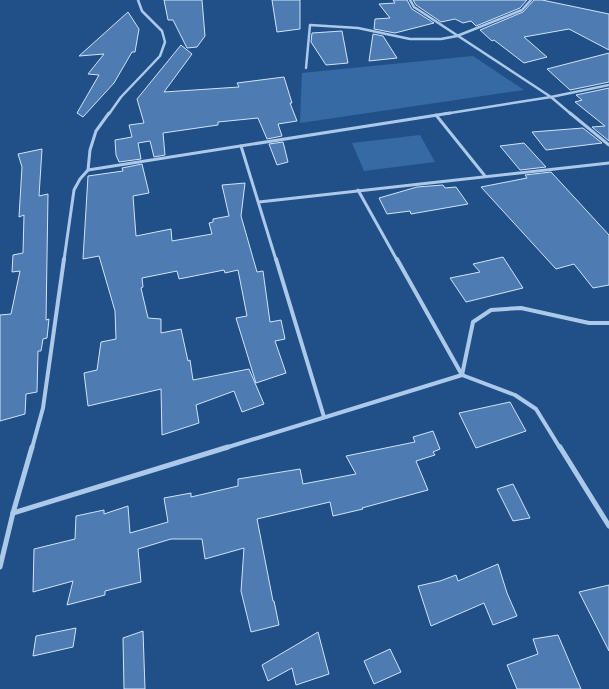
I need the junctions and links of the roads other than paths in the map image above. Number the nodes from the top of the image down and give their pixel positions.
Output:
1 (138, 0) edge
2 (410, 0) edge
3 (531, 0) edge
4 (457, 36) junction
5 (306, 68) dead end
6 (609, 85) edge
7 (550, 97) junction
8 (436, 115) junction
9 (609, 145) edge
10 (242, 146) junction
11 (609, 163) edge
12 (88, 170) junction
13 (485, 176) junction
14 (358, 190) junction
15 (259, 202) junction
16 (609, 323) edge
17 (462, 375) junction
18 (324, 417) junction
19 (13, 513) junction
20 (609, 526) edge
21 (0, 567) edge

1 - 12 street
2 - 4 street
3 - 4 street
4 - 5 street
4 - 7 street
6 - 7 street
7 - 8 street
7 - 9 street
8 - 10 street
8 - 13 street
10 - 12 street
10 - 15 street
11 - 13 street
12 - 19 street
13 - 14 street
14 - 15 street
14 - 17 street
15 - 18 street
16 - 17 street
17 - 18 street
17 - 20 street
18 - 19 street
19 - 21 street

